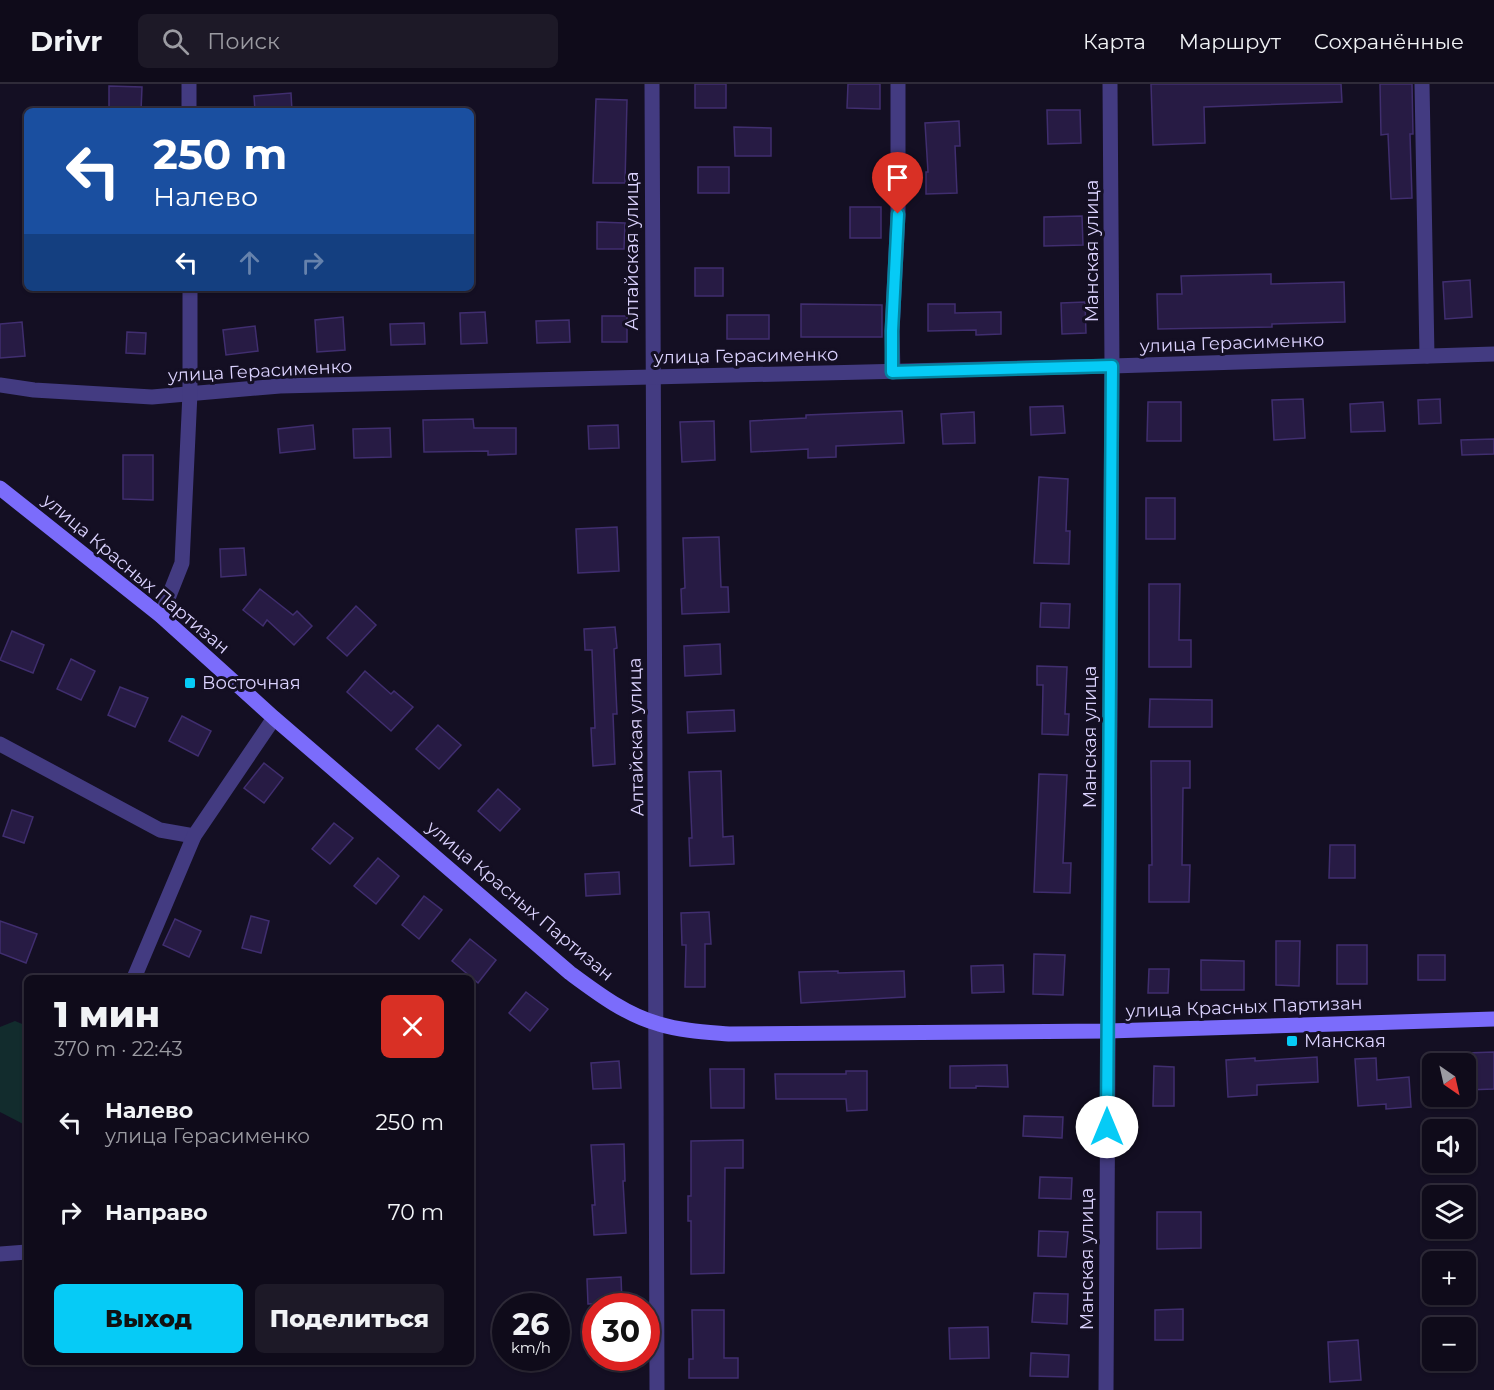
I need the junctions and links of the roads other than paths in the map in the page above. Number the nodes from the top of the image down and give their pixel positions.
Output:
1 (189, 84) edge
2 (652, 84) edge
3 (898, 84) edge
4 (1110, 84) edge
5 (1422, 84) edge
6 (189, 108) edge
7 (190, 291) edge
8 (1494, 354) edge
9 (1427, 356) junction
10 (1112, 366) junction
11 (892, 372) junction
12 (652, 378) junction
13 (0, 385) edge
14 (190, 393) junction
15 (0, 488) edge
16 (161, 616) junction
17 (274, 718) junction
18 (0, 744) edge
19 (194, 836) junction
20 (135, 975) edge
21 (1494, 1019) edge
22 (658, 1024) junction
23 (1108, 1031) junction
24 (24, 1252) edge
25 (0, 1254) edge
26 (657, 1390) edge
27 (1106, 1390) edge

1 - 6 street
2 - 12 street, Алтайская улица
3 - 11 street
4 - 10 street, Манская улица
5 - 9 street
7 - 14 street
8 - 9 street, улица Герасименко
9 - 10 street, улица Герасименко
10 - 11 street, улица Герасименко
10 - 23 street, Манская улица
11 - 12 street, улица Герасименко
12 - 14 street, улица Герасименко
12 - 22 street, Алтайская улица
13 - 14 street, улица Герасименко
14 - 16 street
15 - 16 main road, улица Красных Партизан
16 - 17 main road, улица Красных Партизан
17 - 19 street
17 - 22 main road, улица Красных Партизан
18 - 19 street
19 - 20 street
21 - 23 main road, улица Красных Партизан
22 - 23 main road, улица Красных Партизан
22 - 26 street, Алтайская улица
23 - 27 street, Манская улица
24 - 25 street

